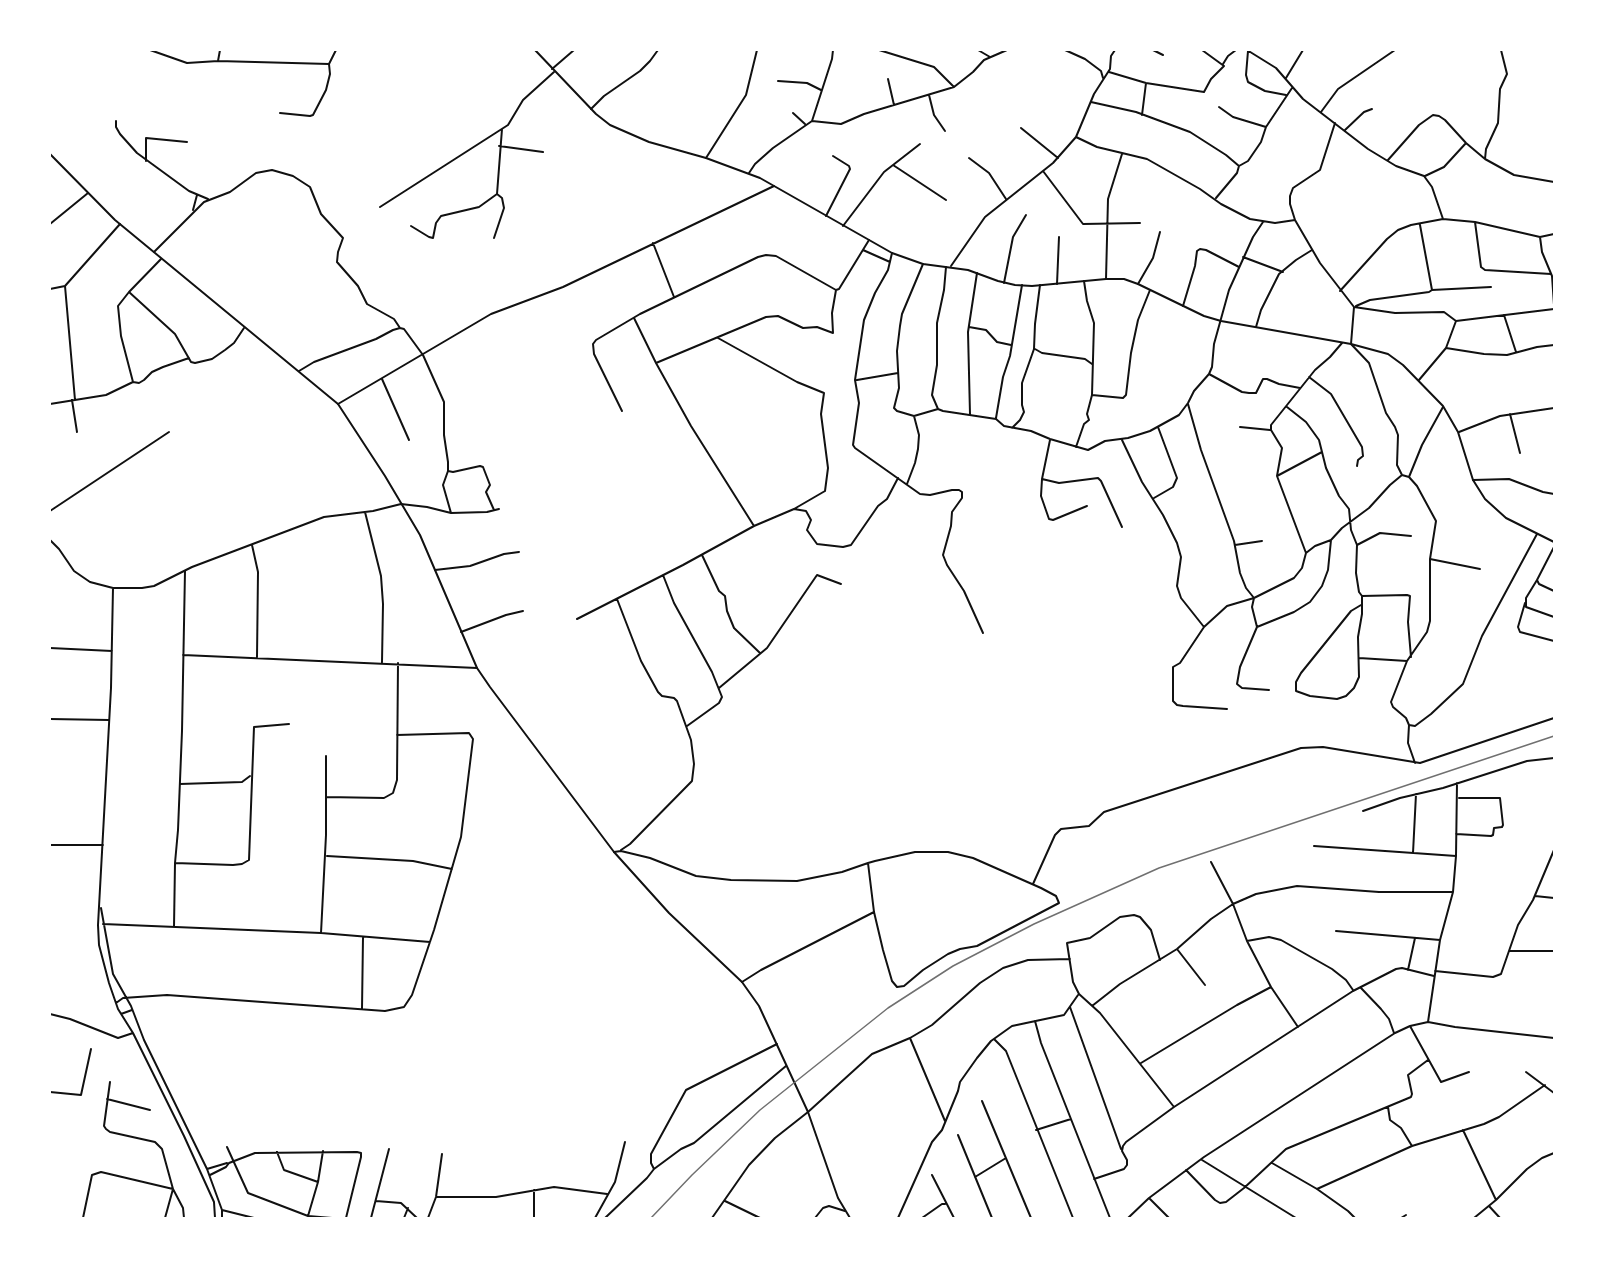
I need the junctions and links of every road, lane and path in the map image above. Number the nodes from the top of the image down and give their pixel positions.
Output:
1 (150, 50) edge
2 (220, 50) edge
3 (336, 50) edge
4 (535, 50) edge
5 (574, 50) edge
6 (658, 50) edge
7 (757, 50) edge
8 (833, 50) edge
9 (879, 50) edge
10 (978, 50) edge
11 (1007, 50) edge
12 (1065, 50) edge
13 (1115, 50) edge
14 (1153, 50) edge
15 (1202, 50) edge
16 (1236, 50) edge
17 (1247, 50) edge
18 (1303, 50) edge
19 (1395, 50) edge
20 (1501, 50) edge
21 (1163, 55) dead end
22 (990, 57) junction
23 (218, 61) junction
24 (329, 64) junction
25 (1223, 64) junction
26 (553, 70) junction
27 (1108, 72) junction
28 (1103, 78) junction
29 (888, 79) dead end
30 (1286, 79) junction
31 (778, 81) dead end
32 (1146, 83) junction
33 (954, 87) junction
34 (1292, 88) junction
35 (821, 90) junction
36 (929, 94) junction
37 (1286, 96) junction
38 (1091, 102) junction
39 (894, 105) junction
40 (1219, 108) dead end
41 (591, 109) junction
42 (1372, 109) dead end
43 (1321, 112) junction
44 (280, 113) dead end
45 (793, 113) dead end
46 (1142, 115) junction
47 (116, 121) dead end
48 (812, 121) junction
49 (1335, 123) junction
50 (806, 124) junction
51 (1266, 127) junction
52 (1021, 128) dead end
53 (502, 129) junction
54 (1345, 130) junction
55 (945, 131) dead end
56 (1076, 137) junction
57 (187, 142) dead end
58 (1466, 142) junction
59 (920, 144) dead end
60 (500, 146) junction
61 (543, 152) dead end
62 (50, 154) edge
63 (1122, 154) junction
64 (833, 156) dead end
65 (706, 158) junction
66 (1058, 158) junction
67 (969, 159) dead end
68 (1485, 159) junction
69 (1388, 160) junction
70 (146, 161) junction
71 (893, 165) junction
72 (1239, 166) junction
73 (1043, 171) junction
74 (749, 173) junction
75 (1424, 176) junction
76 (1554, 182) edge
77 (774, 186) junction
78 (88, 193) junction
79 (497, 194) junction
80 (197, 195) junction
81 (1215, 198) junction
82 (208, 199) junction
83 (1006, 199) junction
84 (946, 200) dead end
85 (380, 207) dead end
86 (192, 212) junction
87 (1026, 215) dead end
88 (826, 216) junction
89 (1443, 219) junction
90 (1294, 220) junction
91 (1263, 222) junction
92 (1475, 222) junction
93 (1140, 223) dead end
94 (50, 224) edge
95 (120, 224) junction
96 (1106, 224) junction
97 (1420, 224) junction
98 (411, 226) dead end
99 (843, 226) junction
100 (1160, 232) dead end
101 (1554, 234) edge
102 (1059, 237) dead end
103 (1540, 237) junction
104 (495, 238) dead end
105 (869, 240) junction
106 (653, 243) junction
107 (863, 250) junction
108 (1312, 250) junction
109 (154, 252) junction
110 (892, 253) junction
111 (1243, 257) junction
112 (161, 258) junction
113 (890, 262) junction
114 (923, 264) junction
115 (949, 266) junction
116 (1239, 267) junction
117 (1282, 272) junction
118 (977, 273) junction
119 (1551, 274) junction
120 (1106, 279) junction
121 (1083, 282) junction
122 (1004, 283) junction
123 (1057, 284) junction
124 (1138, 284) junction
125 (1022, 285) junction
126 (1040, 285) junction
127 (65, 286) junction
128 (1491, 287) dead end
129 (50, 289) edge
130 (836, 290) junction
131 (1150, 290) junction
132 (1432, 290) junction
133 (1340, 291) junction
134 (129, 292) junction
135 (674, 297) junction
136 (1183, 306) junction
137 (1354, 307) junction
138 (1554, 307) edge
139 (1504, 315) junction
140 (634, 318) junction
141 (1221, 321) junction
142 (1456, 321) junction
143 (245, 327) junction
144 (969, 327) junction
145 (400, 328) junction
146 (1256, 328) junction
147 (718, 338) junction
148 (1342, 342) junction
149 (1351, 344) junction
150 (1554, 345) edge
151 (1012, 346) junction
152 (1446, 348) junction
153 (1034, 349) junction
154 (1516, 353) junction
155 (423, 355) junction
156 (189, 358) junction
157 (656, 363) junction
158 (1092, 364) junction
159 (298, 372) junction
160 (898, 373) junction
161 (1209, 374) junction
162 (1310, 377) junction
163 (382, 379) junction
164 (855, 380) junction
165 (1419, 380) junction
166 (133, 382) junction
167 (1301, 388) junction
168 (1092, 395) junction
169 (74, 400) junction
170 (1188, 403) junction
171 (50, 404) edge
172 (338, 404) junction
173 (1443, 406) junction
174 (1287, 407) junction
175 (1554, 408) edge
176 (938, 409) junction
177 (622, 411) dead end
178 (970, 414) junction
179 (1510, 414) junction
180 (914, 417) junction
181 (996, 419) junction
182 (1158, 427) junction
183 (1239, 427) dead end
184 (1012, 428) junction
185 (1271, 430) junction
186 (77, 432) dead end
187 (169, 432) dead end
188 (1458, 432) junction
189 (409, 440) dead end
190 (1050, 440) junction
191 (1122, 440) junction
192 (1076, 447) junction
193 (1323, 451) junction
194 (1520, 453) dead end
195 (1357, 466) dead end
196 (448, 471) junction
197 (1402, 475) junction
198 (1277, 476) junction
199 (1409, 477) junction
200 (898, 478) junction
201 (1042, 479) junction
202 (1473, 480) junction
203 (907, 484) junction
204 (1554, 494) edge
205 (1154, 498) junction
206 (401, 504) junction
207 (1087, 506) dead end
208 (499, 509) dead end
209 (794, 509) junction
210 (494, 510) junction
211 (50, 511) edge
212 (365, 512) junction
213 (451, 513) junction
214 (1350, 523) junction
215 (754, 526) junction
216 (1122, 527) dead end
217 (1537, 534) junction
218 (1411, 536) dead end
219 (50, 540) edge
220 (1331, 540) junction
221 (1262, 541) dead end
222 (1554, 542) edge
223 (252, 545) junction
224 (1357, 545) junction
225 (1235, 546) junction
226 (1554, 548) edge
227 (519, 552) dead end
228 (1306, 553) junction
229 (702, 555) junction
230 (1430, 559) junction
231 (1480, 569) dead end
232 (435, 570) junction
233 (185, 571) junction
234 (663, 575) junction
235 (1537, 580) junction
236 (841, 584) dead end
237 (113, 588) junction
238 (1554, 591) edge
239 (1362, 596) junction
240 (1254, 598) junction
241 (617, 599) junction
242 (1525, 603) junction
243 (1361, 604) junction
244 (523, 611) dead end
245 (1554, 617) edge
246 (577, 619) dead end
247 (1204, 627) junction
248 (1257, 627) junction
249 (461, 632) junction
250 (983, 633) dead end
251 (1554, 642) edge
252 (50, 648) edge
253 (112, 651) junction
254 (760, 654) junction
255 (183, 656) junction
256 (257, 657) junction
257 (1411, 657) junction
258 (1359, 658) junction
259 (1407, 661) junction
260 (382, 663) junction
261 (398, 663) junction
262 (477, 668) junction
263 (719, 688) junction
264 (1269, 690) dead end
265 (1227, 709) dead end
266 (1554, 718) edge
267 (50, 719) edge
268 (109, 720) junction
269 (289, 724) dead end
270 (1409, 725) junction
271 (687, 726) junction
272 (397, 735) junction
273 (326, 756) dead end
274 (1554, 758) edge
275 (1415, 763) junction
276 (251, 776) junction
277 (1456, 783) junction
278 (180, 784) junction
279 (1416, 794) junction
280 (326, 797) junction
281 (1457, 798) junction
282 (1363, 812) dead end
283 (1456, 834) junction
284 (50, 845) edge
285 (103, 845) junction
286 (1314, 846) dead end
287 (1554, 849) edge
288 (621, 851) junction
289 (614, 852) junction
290 (1413, 853) junction
291 (325, 856) junction
292 (1456, 856) junction
293 (1211, 862) dead end
294 (175, 863) junction
295 (868, 863) junction
296 (452, 869) junction
297 (1033, 884) junction
298 (1453, 892) junction
299 (1535, 896) junction
300 (1554, 898) edge
301 (100, 902) junction
302 (1233, 904) junction
303 (874, 912) junction
304 (103, 924) junction
305 (174, 927) junction
306 (1335, 931) dead end
307 (321, 933) junction
308 (363, 937) junction
309 (1415, 938) junction
310 (1440, 940) junction
311 (1247, 941) junction
312 (430, 942) junction
313 (1177, 949) junction
314 (1509, 951) junction
315 (1554, 951) edge
316 (1070, 959) junction
317 (1160, 960) junction
318 (1408, 970) junction
319 (1435, 971) junction
320 (1434, 976) junction
321 (742, 982) junction
322 (1205, 985) dead end
323 (1271, 987) junction
324 (1361, 988) junction
325 (1353, 991) junction
326 (1079, 994) junction
327 (127, 999) junction
328 (116, 1003) junction
329 (1092, 1006) junction
330 (1070, 1007) junction
331 (362, 1009) junction
332 (133, 1010) junction
333 (50, 1014) edge
334 (121, 1014) junction
335 (1035, 1021) junction
336 (1428, 1022) junction
337 (1410, 1026) junction
338 (1298, 1027) junction
339 (133, 1033) junction
340 (1395, 1033) junction
341 (50, 1038) edge
342 (910, 1038) junction
343 (1554, 1038) edge
344 (994, 1039) junction
345 (50, 1042) edge
346 (777, 1044) junction
347 (91, 1049) dead end
348 (1428, 1060) junction
349 (1141, 1064) junction
350 (788, 1066) junction
351 (1469, 1072) dead end
352 (1526, 1072) dead end
353 (110, 1082) dead end
354 (1545, 1085) junction
355 (50, 1092) edge
356 (1554, 1093) edge
357 (107, 1099) junction
358 (982, 1101) dead end
359 (1174, 1107) junction
360 (1388, 1107) junction
361 (150, 1110) dead end
362 (808, 1112) junction
363 (1071, 1119) junction
364 (945, 1122) junction
365 (1036, 1130) junction
366 (1463, 1130) junction
367 (958, 1135) dead end
368 (625, 1142) dead end
369 (1412, 1146) junction
370 (227, 1147) dead end
371 (389, 1149) dead end
372 (323, 1151) junction
373 (1122, 1151) junction
374 (277, 1152) junction
375 (442, 1154) dead end
376 (1554, 1154) edge
377 (1006, 1158) junction
378 (1201, 1160) junction
379 (230, 1162) junction
380 (1272, 1164) junction
381 (207, 1169) junction
382 (654, 1169) junction
383 (1186, 1170) junction
384 (210, 1175) junction
385 (932, 1175) dead end
386 (975, 1177) junction
387 (1094, 1179) junction
388 (318, 1182) junction
389 (1244, 1188) junction
390 (174, 1189) junction
391 (1317, 1189) junction
392 (534, 1190) junction
393 (607, 1194) junction
394 (436, 1197) junction
395 (1149, 1197) junction
396 (1496, 1200) junction
397 (376, 1201) junction
398 (725, 1202) junction
399 (945, 1204) junction
400 (1489, 1206) junction
401 (408, 1208) junction
402 (222, 1210) junction
403 (845, 1211) junction
404 (1406, 1215) dead end
405 (308, 1216) junction
406 (82, 1218) edge
407 (165, 1218) edge
408 (184, 1218) edge
409 (215, 1218) edge
410 (222, 1218) edge
411 (254, 1218) edge
412 (332, 1218) edge
413 (346, 1218) edge
414 (371, 1218) edge
415 (404, 1218) edge
416 (417, 1218) edge
417 (428, 1218) edge
418 (534, 1218) edge
419 (595, 1218) edge
420 (605, 1218) edge
421 (712, 1218) edge
422 (760, 1218) edge
423 (815, 1218) edge
424 (850, 1218) edge
425 (898, 1218) edge
426 (922, 1218) edge
427 (954, 1218) edge
428 (992, 1218) edge
429 (1030, 1218) edge
430 (1073, 1218) edge
431 (1110, 1218) edge
432 (1128, 1218) edge
433 (1169, 1218) edge
434 (1296, 1218) edge
435 (1355, 1218) edge
436 (1401, 1218) edge
437 (1474, 1218) edge
438 (1500, 1218) edge

1 - 23 street
2 - 23 street
3 - 24 street
4 - 26 street
5 - 26 street
6 - 41 street
7 - 65 street
8 - 35 street
9 - 33 street
10 - 22 street
11 - 22 street
12 - 28 street
13 - 27 street
14 - 21 street
15 - 25 street
16 - 25 street
17 - 30 street
17 - 37 street
18 - 30 street
19 - 43 street
20 - 68 street
22 - 33 street
23 - 24 street
24 - 44 street
25 - 32 street
26 - 41 street
26 - 53 street
27 - 28 street
27 - 32 street
28 - 38 street
29 - 39 street
30 - 34 street
31 - 35 street
32 - 46 street
33 - 36 street
34 - 37 street
34 - 43 street
35 - 48 street
36 - 39 street
36 - 55 street
37 - 51 street
38 - 46 street
38 - 56 street
39 - 48 street
40 - 51 street
41 - 65 street
42 - 54 street
43 - 49 street
45 - 50 street
46 - 72 street
47 - 70 street
48 - 50 street
49 - 54 street
49 - 90 street
50 - 74 street
51 - 72 street
52 - 66 street
53 - 60 street
53 - 85 street
54 - 69 street
56 - 63 street
56 - 66 street
57 - 70 street
58 - 68 street
58 - 69 street
58 - 75 street
59 - 71 street
60 - 61 street
60 - 79 street
62 - 78 street
63 - 81 street
63 - 96 street
64 - 88 street
65 - 74 street
66 - 73 street
67 - 83 street
68 - 76 street
69 - 75 street
70 - 80 street
71 - 84 street
71 - 99 street
72 - 81 street
73 - 83 street
73 - 96 street
74 - 77 street
75 - 89 street
77 - 88 street
77 - 106 street
78 - 94 street
78 - 95 street
79 - 98 street
79 - 104 street
80 - 82 street
80 - 86 street
81 - 91 street
82 - 86 street
82 - 145 street
83 - 115 street
86 - 109 street
87 - 122 street
88 - 99 street
89 - 92 street
89 - 97 street
90 - 91 street
90 - 108 street
91 - 111 street
92 - 103 street
92 - 119 street
93 - 96 street
95 - 109 street
95 - 127 street
96 - 120 street
97 - 132 street
97 - 133 street
99 - 105 street
100 - 124 street
101 - 103 street
102 - 123 street
103 - 119 street
105 - 107 street
105 - 110 street
106 - 135 street
106 - 155 street
107 - 113 street
107 - 130 street
108 - 117 street
108 - 133 street
109 - 112 street
110 - 113 street
110 - 114 street
111 - 116 street
111 - 117 street
112 - 134 street
112 - 143 street
113 - 164 street
114 - 115 street
114 - 160 street
115 - 118 street
115 - 176 street
116 - 136 street
116 - 141 street
117 - 146 street
118 - 122 street
118 - 144 street
119 - 138 street
120 - 121 street
120 - 124 street
121 - 123 street
121 - 158 street
122 - 125 street
123 - 126 street
124 - 131 street
125 - 126 street
125 - 151 street
126 - 153 street
127 - 129 street
127 - 169 street
128 - 132 street
130 - 135 street
130 - 147 street
131 - 136 street
131 - 168 street
132 - 137 street
133 - 137 street
134 - 156 street
134 - 166 street
135 - 140 street
136 - 141 street
137 - 142 street
137 - 149 street
138 - 139 street
139 - 142 street
139 - 154 street
140 - 157 street
140 - 177 street
141 - 146 street
141 - 161 street
142 - 152 street
143 - 156 street
143 - 159 street
144 - 151 street
144 - 178 street
145 - 155 street
145 - 159 street
146 - 148 street
147 - 157 street
147 - 209 street
148 - 149 street
148 - 162 street
149 - 165 street
149 - 197 street
150 - 154 street
151 - 181 street
152 - 154 street
152 - 165 street
153 - 158 street
153 - 184 street
155 - 163 street
155 - 196 street
156 - 166 street
157 - 215 street
158 - 168 street
159 - 172 street
160 - 164 street
160 - 180 street
161 - 167 street
161 - 170 street
162 - 167 street
162 - 195 street
163 - 172 street
163 - 189 street
164 - 200 street
165 - 173 street
166 - 169 street
167 - 174 street
168 - 192 street
169 - 171 street
169 - 186 street
170 - 182 street
170 - 225 street
172 - 206 street
173 - 188 street
173 - 199 street
174 - 185 street
174 - 193 street
175 - 179 street
176 - 178 street
176 - 180 street
178 - 181 street
179 - 188 street
179 - 194 street
180 - 203 street
181 - 184 street
182 - 191 street
182 - 205 street
183 - 185 street
184 - 190 street
185 - 198 street
187 - 211 street
188 - 202 street
190 - 192 street
190 - 201 street
191 - 192 street
191 - 205 street
193 - 198 street
193 - 214 street
196 - 210 street
196 - 213 street
197 - 199 street
197 - 214 street
198 - 228 street
199 - 230 street
200 - 203 street
200 - 209 street
201 - 207 street
201 - 216 street
202 - 204 street
202 - 217 street
203 - 250 street
205 - 247 street
206 - 212 street
206 - 213 street
206 - 232 street
208 - 210 street
209 - 215 street
210 - 213 street
212 - 223 street
212 - 260 street
214 - 220 street
214 - 224 street
215 - 229 street
217 - 222 street
217 - 270 street
218 - 224 street
219 - 237 street
220 - 228 street
220 - 248 street
221 - 225 street
223 - 233 street
223 - 256 street
224 - 239 street
225 - 240 street
226 - 235 street
227 - 232 street
228 - 240 street
229 - 234 street
229 - 254 street
230 - 231 street
230 - 257 street
232 - 249 street
233 - 237 street
233 - 255 street
234 - 241 street
234 - 263 street
235 - 238 street
235 - 242 street
236 - 254 street
237 - 253 street
239 - 243 street
239 - 257 street
240 - 247 street
240 - 248 street
241 - 246 street
241 - 271 street
242 - 245 street
242 - 251 street
243 - 258 street
243 - 258 street
244 - 249 street
247 - 265 street
248 - 264 street
249 - 262 street
252 - 253 street
253 - 268 street
254 - 263 street
255 - 256 street
255 - 278 street
256 - 260 street
257 - 259 street
258 - 259 street
259 - 270 street
260 - 261 street
261 - 262 street
261 - 272 street
262 - 289 street
263 - 271 street
266 - 275 street
267 - 268 street
268 - 285 street
269 - 276 street
270 - 275 street
271 - 288 street
272 - 280 street
272 - 296 street
273 - 280 street
274 - 277 street
275 - 297 street
276 - 278 street
276 - 294 street
277 - 279 street
277 - 281 street
278 - 294 street
279 - 282 street
279 - 290 street
280 - 291 street
281 - 283 street
281 - 283 street
283 - 292 street
284 - 285 street
285 - 301 street
286 - 290 street
287 - 299 street
288 - 289 street
288 - 295 street
289 - 321 street
290 - 292 street
291 - 296 street
291 - 307 street
292 - 298 street
293 - 302 street
294 - 305 street
295 - 297 street
295 - 303 street
296 - 312 street
297 - 303 street
298 - 302 street
298 - 310 street
299 - 300 street
299 - 314 street
301 - 304 street
301 - 328 street
302 - 311 street
302 - 313 street
303 - 321 street
304 - 305 street
304 - 327 street
305 - 307 street
306 - 309 street
307 - 308 street
308 - 312 street
308 - 331 street
309 - 310 street
309 - 318 street
310 - 319 street
311 - 323 street
311 - 325 street
312 - 331 street
313 - 317 street
313 - 322 street
314 - 315 street
314 - 319 street
316 - 317 street
316 - 326 street
316 - 342 street
317 - 329 street
318 - 320 street
318 - 324 street
319 - 320 street
320 - 336 street
321 - 346 street
323 - 338 street
323 - 349 street
324 - 325 street
324 - 340 street
325 - 338 street
326 - 329 street
326 - 330 street
327 - 328 street
327 - 331 street
327 - 332 street
328 - 334 street
329 - 349 street
330 - 335 street
330 - 373 street
332 - 334 street
332 - 381 street
333 - 339 street
334 - 339 street
335 - 344 street
335 - 363 street
336 - 337 street
336 - 343 street
337 - 340 street
337 - 348 street
338 - 359 street
339 - 409 street
340 - 378 street
341 - 345 street
342 - 362 street
342 - 364 street
344 - 364 street
344 - 365 street
346 - 350 street
346 - 382 street
347 - 355 street
348 - 351 street
348 - 360 street
349 - 359 street
350 - 362 street
350 - 382 street
352 - 354 street
353 - 357 street
354 - 356 street
354 - 366 street
357 - 361 street
357 - 390 street
358 - 377 street
359 - 373 street
360 - 369 street
360 - 380 street
362 - 398 street
362 - 403 street
363 - 365 street
363 - 387 street
364 - 425 street
365 - 430 street
366 - 369 street
366 - 396 street
367 - 386 street
368 - 393 street
369 - 391 street
370 - 379 street
371 - 397 street
372 - 374 street
372 - 388 street
372 - 413 street
373 - 387 street
374 - 379 street
374 - 388 street
375 - 394 street
376 - 396 street
377 - 386 street
377 - 429 street
378 - 383 street
378 - 389 street
379 - 381 street
379 - 384 street
379 - 405 street
380 - 389 street
380 - 391 street
381 - 384 street
382 - 420 street
383 - 389 street
383 - 395 street
384 - 402 street
385 - 399 street
386 - 428 street
387 - 431 street
388 - 405 street
389 - 434 street
390 - 406 street
390 - 407 street
390 - 408 street
391 - 435 street
392 - 393 street
392 - 394 street
392 - 418 street
393 - 419 street
394 - 417 street
395 - 432 street
395 - 433 street
396 - 400 street
397 - 401 street
397 - 414 street
398 - 421 street
398 - 422 street
399 - 426 street
399 - 427 street
400 - 437 street
400 - 438 street
401 - 415 street
401 - 416 street
402 - 410 street
402 - 411 street
403 - 423 street
403 - 424 street
404 - 436 street
405 - 412 street

